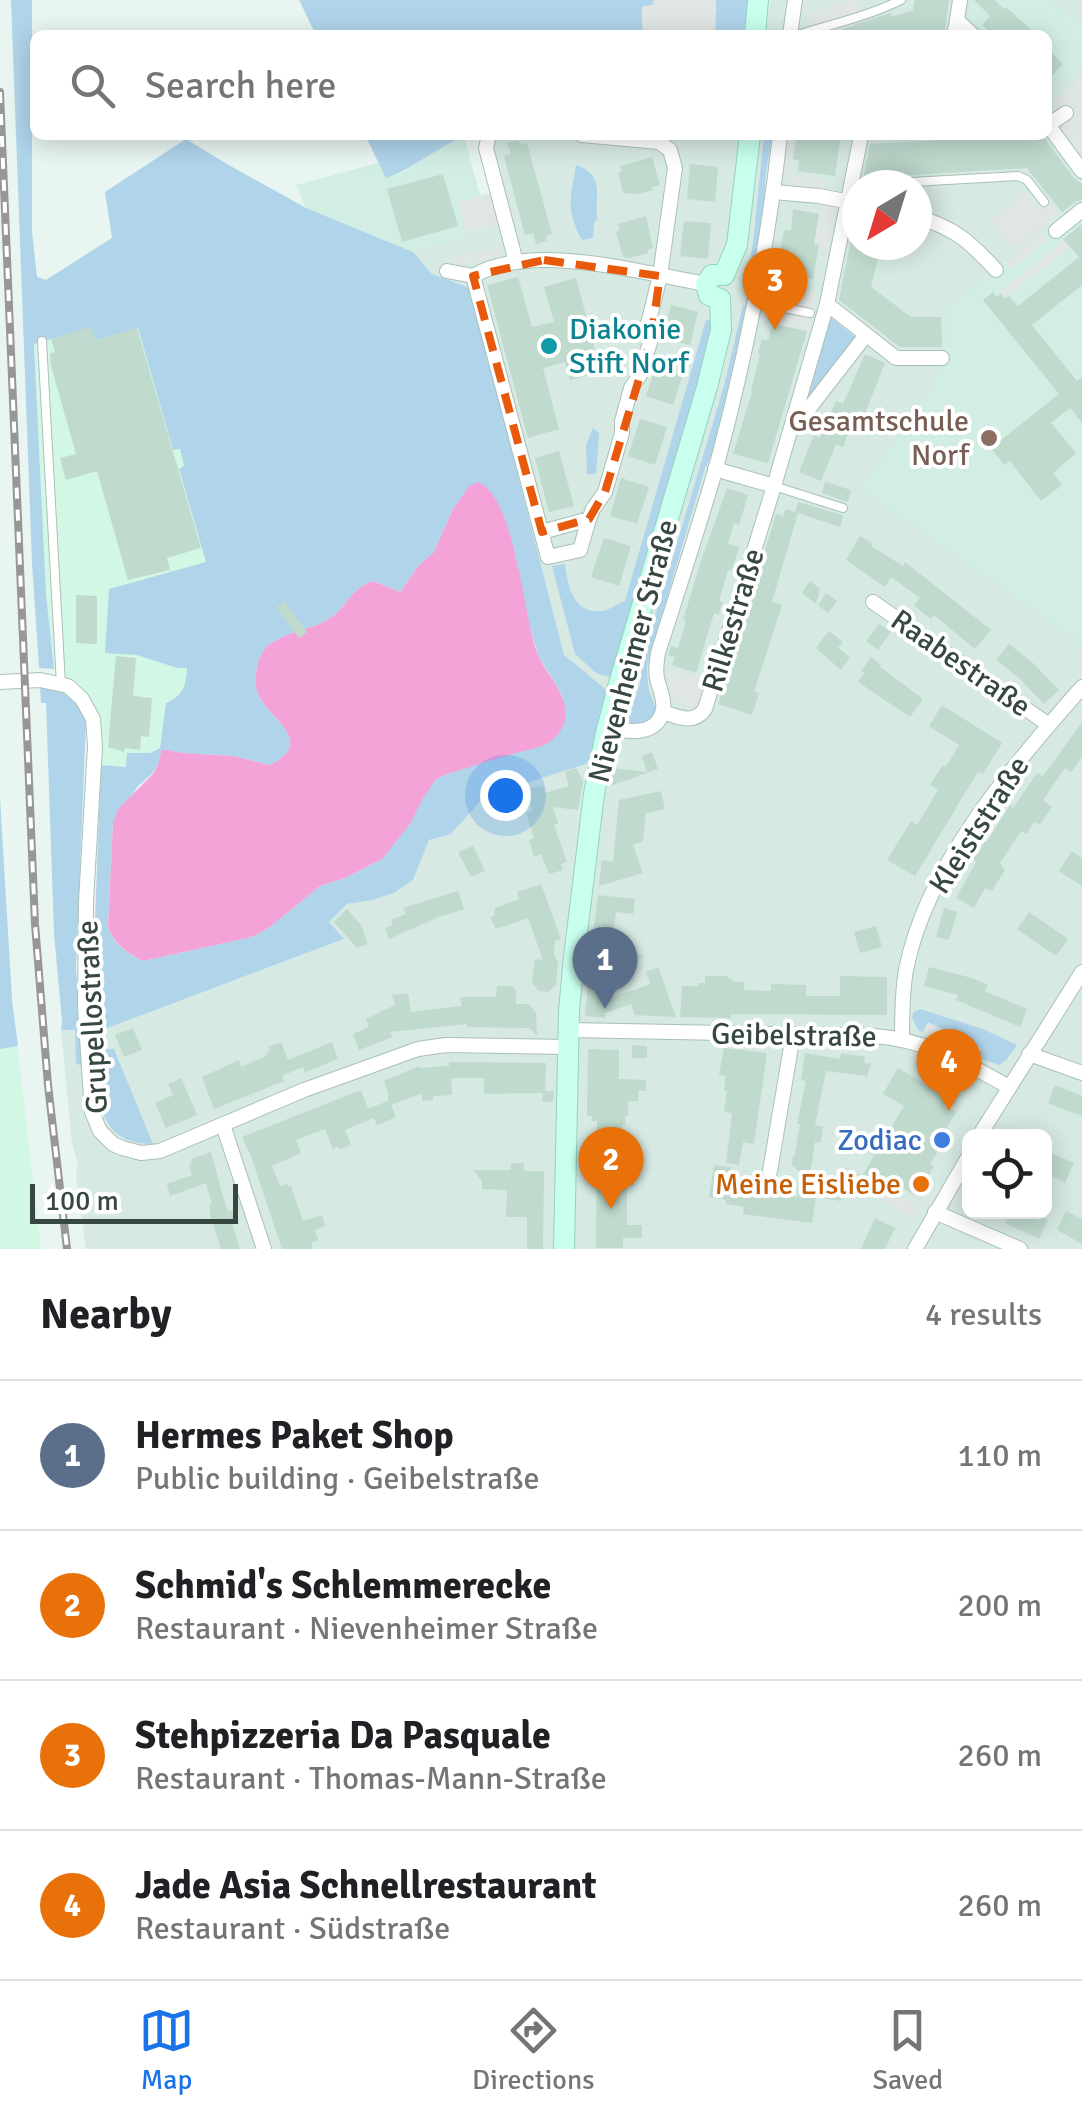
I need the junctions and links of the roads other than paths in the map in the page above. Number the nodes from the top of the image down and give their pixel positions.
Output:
1 (758, 0) edge
2 (795, 0) edge
3 (901, 0) edge
4 (960, 0) edge
5 (956, 27) edge
6 (755, 30) edge
7 (791, 30) edge
8 (813, 30) edge
9 (1066, 112) dead end
10 (1052, 121) edge
11 (1052, 131) edge
12 (488, 140) edge
13 (642, 140) edge
14 (749, 140) edge
15 (779, 140) edge
16 (860, 140) edge
17 (854, 170) edge
18 (1082, 171) edge
19 (932, 181) edge
20 (774, 192) junction
21 (842, 200) edge
22 (1044, 202) dead end
23 (1082, 210) edge
24 (932, 221) edge
25 (1056, 230) dead end
26 (842, 238) edge
27 (516, 262) junction
28 (996, 270) dead end
29 (447, 272) dead end
30 (473, 276) junction
31 (660, 276) junction
32 (716, 286) junction
33 (754, 302) junction
34 (827, 304) junction
35 (810, 313) dead end
36 (866, 335) junction
37 (42, 341) dead end
38 (942, 358) dead end
39 (789, 434) junction
40 (715, 469) junction
41 (773, 492) junction
42 (843, 508) dead end
43 (589, 519) junction
44 (542, 532) junction
45 (873, 602) dead end
46 (0, 682) edge
47 (61, 684) junction
48 (1082, 686) edge
49 (662, 712) junction
50 (1049, 724) junction
51 (608, 727) junction
52 (1082, 972) edge
53 (793, 1034) junction
54 (902, 1038) junction
55 (569, 1039) junction
56 (1029, 1054) junction
57 (1082, 1073) edge
58 (1008, 1088) junction
59 (223, 1125) junction
60 (984, 1129) edge
61 (962, 1167) edge
62 (770, 1171) dead end
63 (935, 1212) junction
64 (264, 1249) edge
65 (564, 1249) edge
66 (915, 1249) edge
67 (1020, 1249) edge

1 - 6 main road
2 - 7 street
3 - 8 lane
4 - 5 street
9 - 10 street
11 - 18 street
12 - 27 street
13 - 31 street
14 - 32 main road, Nievenheimer Straße
15 - 20 street
16 - 17 street, Rilkestraße
19 - 22 lane
20 - 21 street
20 - 33 street
23 - 25 street
24 - 28 street
26 - 34 street, Rilkestraße
27 - 30 street
27 - 31 street
29 - 30 street
30 - 44 street
31 - 32 street
31 - 43 street
32 - 51 main road, Nievenheimer Straße
33 - 35 lane
33 - 40 street
34 - 36 street
34 - 39 street, Rilkestraße
36 - 38 street
36 - 39 street, Rilkestraße
37 - 47 lane
39 - 41 street, Rilkestraße
40 - 41 street
40 - 49 street
41 - 42 lane
41 - 49 street, Rilkestraße
43 - 44 street
43 - 44 street
45 - 50 street, Raabestraße
46 - 47 street
47 - 59 street, Grupellostraße
48 - 50 street, Kleiststraße
49 - 51 street
50 - 54 street, Kleiststraße
51 - 55 main road, Nievenheimer Straße
52 - 56 street
53 - 54 street, Geibelstraße
53 - 55 street, Geibelstraße
53 - 62 street
54 - 58 street, Geibelstraße
55 - 59 street, Grupellostraße
55 - 65 main road, Nievenheimer Straße
56 - 57 street
56 - 58 street
58 - 60 street
59 - 64 street
61 - 63 street
63 - 66 street
63 - 67 street

